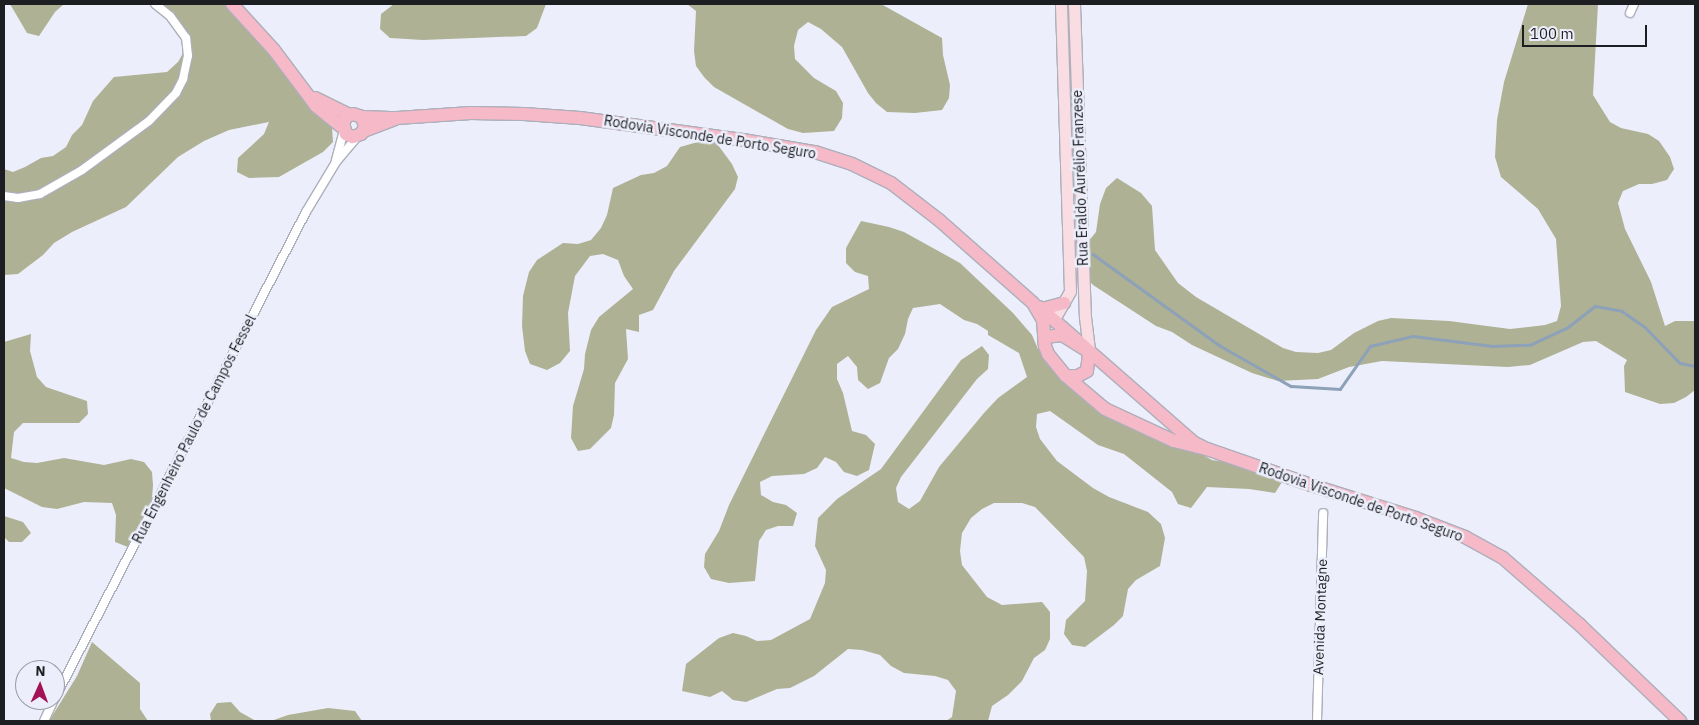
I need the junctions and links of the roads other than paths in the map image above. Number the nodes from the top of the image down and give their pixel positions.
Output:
1 (155, 4) edge
2 (232, 4) edge
3 (1061, 4) edge
4 (1074, 4) edge
5 (1634, 4) edge
6 (1630, 13) dead end
7 (310, 96) junction
8 (356, 116) junction
9 (397, 118) junction
10 (343, 129) junction
11 (361, 134) junction
12 (336, 162) junction
13 (4, 196) edge
14 (1064, 303) junction
15 (1037, 306) junction
16 (1054, 319) junction
17 (1046, 341) junction
18 (1090, 352) junction
19 (1066, 376) junction
20 (1207, 449) junction
21 (1323, 513) dead end
22 (65, 680) edge
23 (1664, 706) junction
24 (1317, 721) edge
25 (1680, 721) edge
26 (1691, 721) edge

1 - 13 street
2 - 7 main road, Rodovia Visconde de Porto Seguro
3 - 14 main road, Rua Eraldo Aurélio Franzese
4 - 18 main road, Rua Eraldo Aurélio Franzese
5 - 6 street
7 - 8 main road, Rodovia Visconde de Porto Seguro
7 - 10 main road, Rodovia Visconde de Porto Seguro
8 - 9 main road, Rodovia Visconde de Porto Seguro
8 - 10 main road
8 - 11 main road
9 - 11 main road, Rodovia Visconde de Porto Seguro
9 - 15 main road, Rodovia Visconde de Porto Seguro
10 - 11 main road
10 - 12 street, Rua Engenheiro Paulo de Campos Fessel
11 - 12 street, Rua Engenheiro Paulo de Campos Fessel
12 - 22 street, Rua Engenheiro Paulo de Campos Fessel
14 - 15 main road
14 - 16 main road, Rua Eraldo Aurélio Franzese
15 - 16 main road, Rodovia Visconde de Porto Seguro
15 - 17 main road, Rodovia Visconde de Porto Seguro
16 - 17 main road
16 - 18 main road, Rodovia Visconde de Porto Seguro
17 - 18 main road
17 - 19 main road, Rodovia Visconde de Porto Seguro
18 - 19 main road
18 - 20 main road, Rodovia Visconde de Porto Seguro
19 - 20 main road, Rodovia Visconde de Porto Seguro
20 - 23 main road, Rodovia Visconde de Porto Seguro
21 - 24 street, Avenida Montagne
23 - 25 main road, Rodovia Visconde de Porto Seguro
23 - 26 main road, Rodovia Visconde de Porto Seguro

